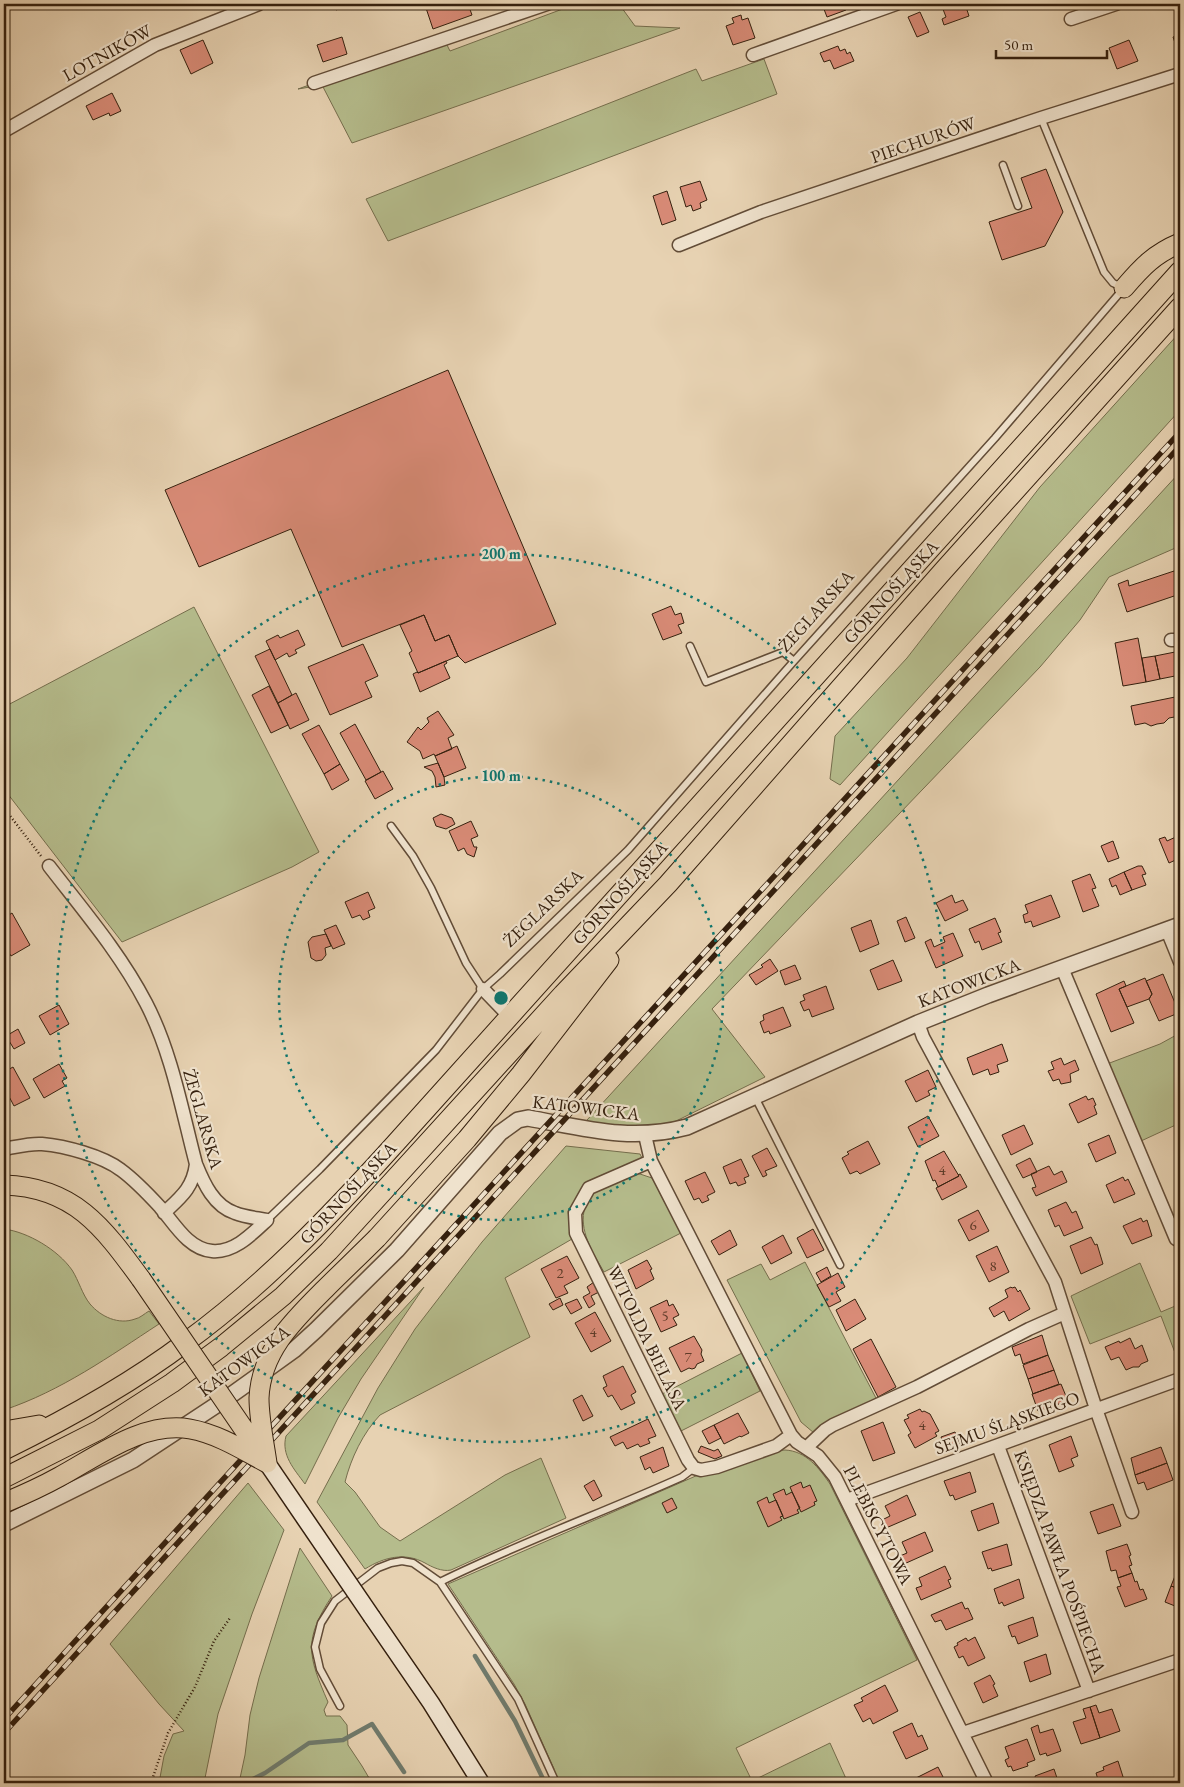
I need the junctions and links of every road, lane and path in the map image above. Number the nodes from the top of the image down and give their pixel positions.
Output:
1 (259, 4) edge
2 (547, 4) edge
3 (896, 4) edge
4 (1116, 4) edge
5 (1070, 19) dead end
6 (753, 55) dead end
7 (1180, 74) edge
8 (314, 83) dead end
9 (1041, 118) junction
10 (4, 131) edge
11 (1003, 165) dead end
12 (1018, 206) dead end
13 (1180, 244) edge
14 (680, 245) dead end
15 (1180, 270) edge
16 (1124, 288) junction
17 (1180, 307) edge
18 (690, 646) dead end
19 (794, 661) junction
20 (4, 808) edge
21 (391, 826) dead end
22 (49, 866) joint
23 (668, 884) junction
24 (1174, 928) edge
25 (1180, 962) edge
26 (1062, 968) junction
27 (483, 989) junction
28 (509, 1016) junction
29 (918, 1023) junction
30 (755, 1097) junction
31 (644, 1134) junction
32 (4, 1149) edge
33 (650, 1160) junction
34 (196, 1164) junction
35 (4, 1185) edge
36 (164, 1213) junction
37 (267, 1220) junction
38 (1176, 1239) dead end
39 (840, 1265) dead end
40 (1065, 1313) junction
41 (1180, 1379) edge
42 (1096, 1409) junction
43 (74, 1414) junction
44 (4, 1431) edge
45 (791, 1435) junction
46 (998, 1446) junction
47 (806, 1448) junction
48 (4, 1450) edge
49 (267, 1463) junction
50 (694, 1468) junction
51 (4, 1478) edge
52 (847, 1500) junction
53 (4, 1504) edge
54 (1132, 1512) dead end
55 (4, 1524) edge
56 (440, 1582) junction
57 (230, 1618) dead end
58 (1180, 1660) edge
59 (1089, 1691) junction
60 (340, 1706) dead end
61 (963, 1733) junction
62 (151, 1783) edge
63 (481, 1783) edge
64 (556, 1783) edge
65 (987, 1783) edge

1 - 10 street, LOTNIKÓW
2 - 8 street
3 - 6 street
4 - 5 street
7 - 9 street, PIECHURÓW
9 - 14 street, PIECHURÓW
9 - 16 lane
11 - 12 lane
13 - 16 main road
15 - 28 main road, GÓRNOŚLĄSKA
16 - 19 lane, ŻEGLARSKA
17 - 23 main road, GÓRNOŚLĄSKA
18 - 19 lane
19 - 27 lane, ŻEGLARSKA
20 - 22 path
21 - 27 lane
22 - 34 street, ŻEGLARSKA
23 - 49 main road, bridge
23 - 51 main road, GÓRNOŚLĄSKA
24 - 25 street
24 - 26 street, KATOWICKA
26 - 29 street, KATOWICKA
26 - 38 street
27 - 28 street
27 - 37 lane, ŻEGLARSKA
28 - 43 main road, GÓRNOŚLĄSKA
29 - 30 street, KATOWICKA
29 - 40 street
30 - 31 street, KATOWICKA
30 - 39 lane
31 - 33 street, PLEBISCYTOWA
31 - 55 street, KATOWICKA
32 - 36 street
33 - 45 street, PLEBISCYTOWA
33 - 50 street, WITOLDA BIELASA
34 - 36 street
34 - 37 street, ŻEGLARSKA
35 - 49 main road, bridge
36 - 37 street
40 - 42 street
40 - 47 street
41 - 42 street, SEJMU ŚLĄSKIEGO
42 - 46 street, SEJMU ŚLĄSKIEGO
42 - 54 street
43 - 44 main road
43 - 48 main road, GÓRNOŚLĄSKA
45 - 47 street, PLEBISCYTOWA
45 - 50 street
46 - 52 street, SEJMU ŚLĄSKIEGO
46 - 59 street, KSIĘDZA PAWŁA POŚPIECHA
47 - 52 street, PLEBISCYTOWA
49 - 53 main road, bridge
49 - 63 main road, bridge
50 - 56 lane
52 - 61 street, PLEBISCYTOWA
56 - 60 lane
56 - 64 lane
57 - 62 path
58 - 59 street
59 - 61 street
61 - 65 street, PLEBISCYTOWA

